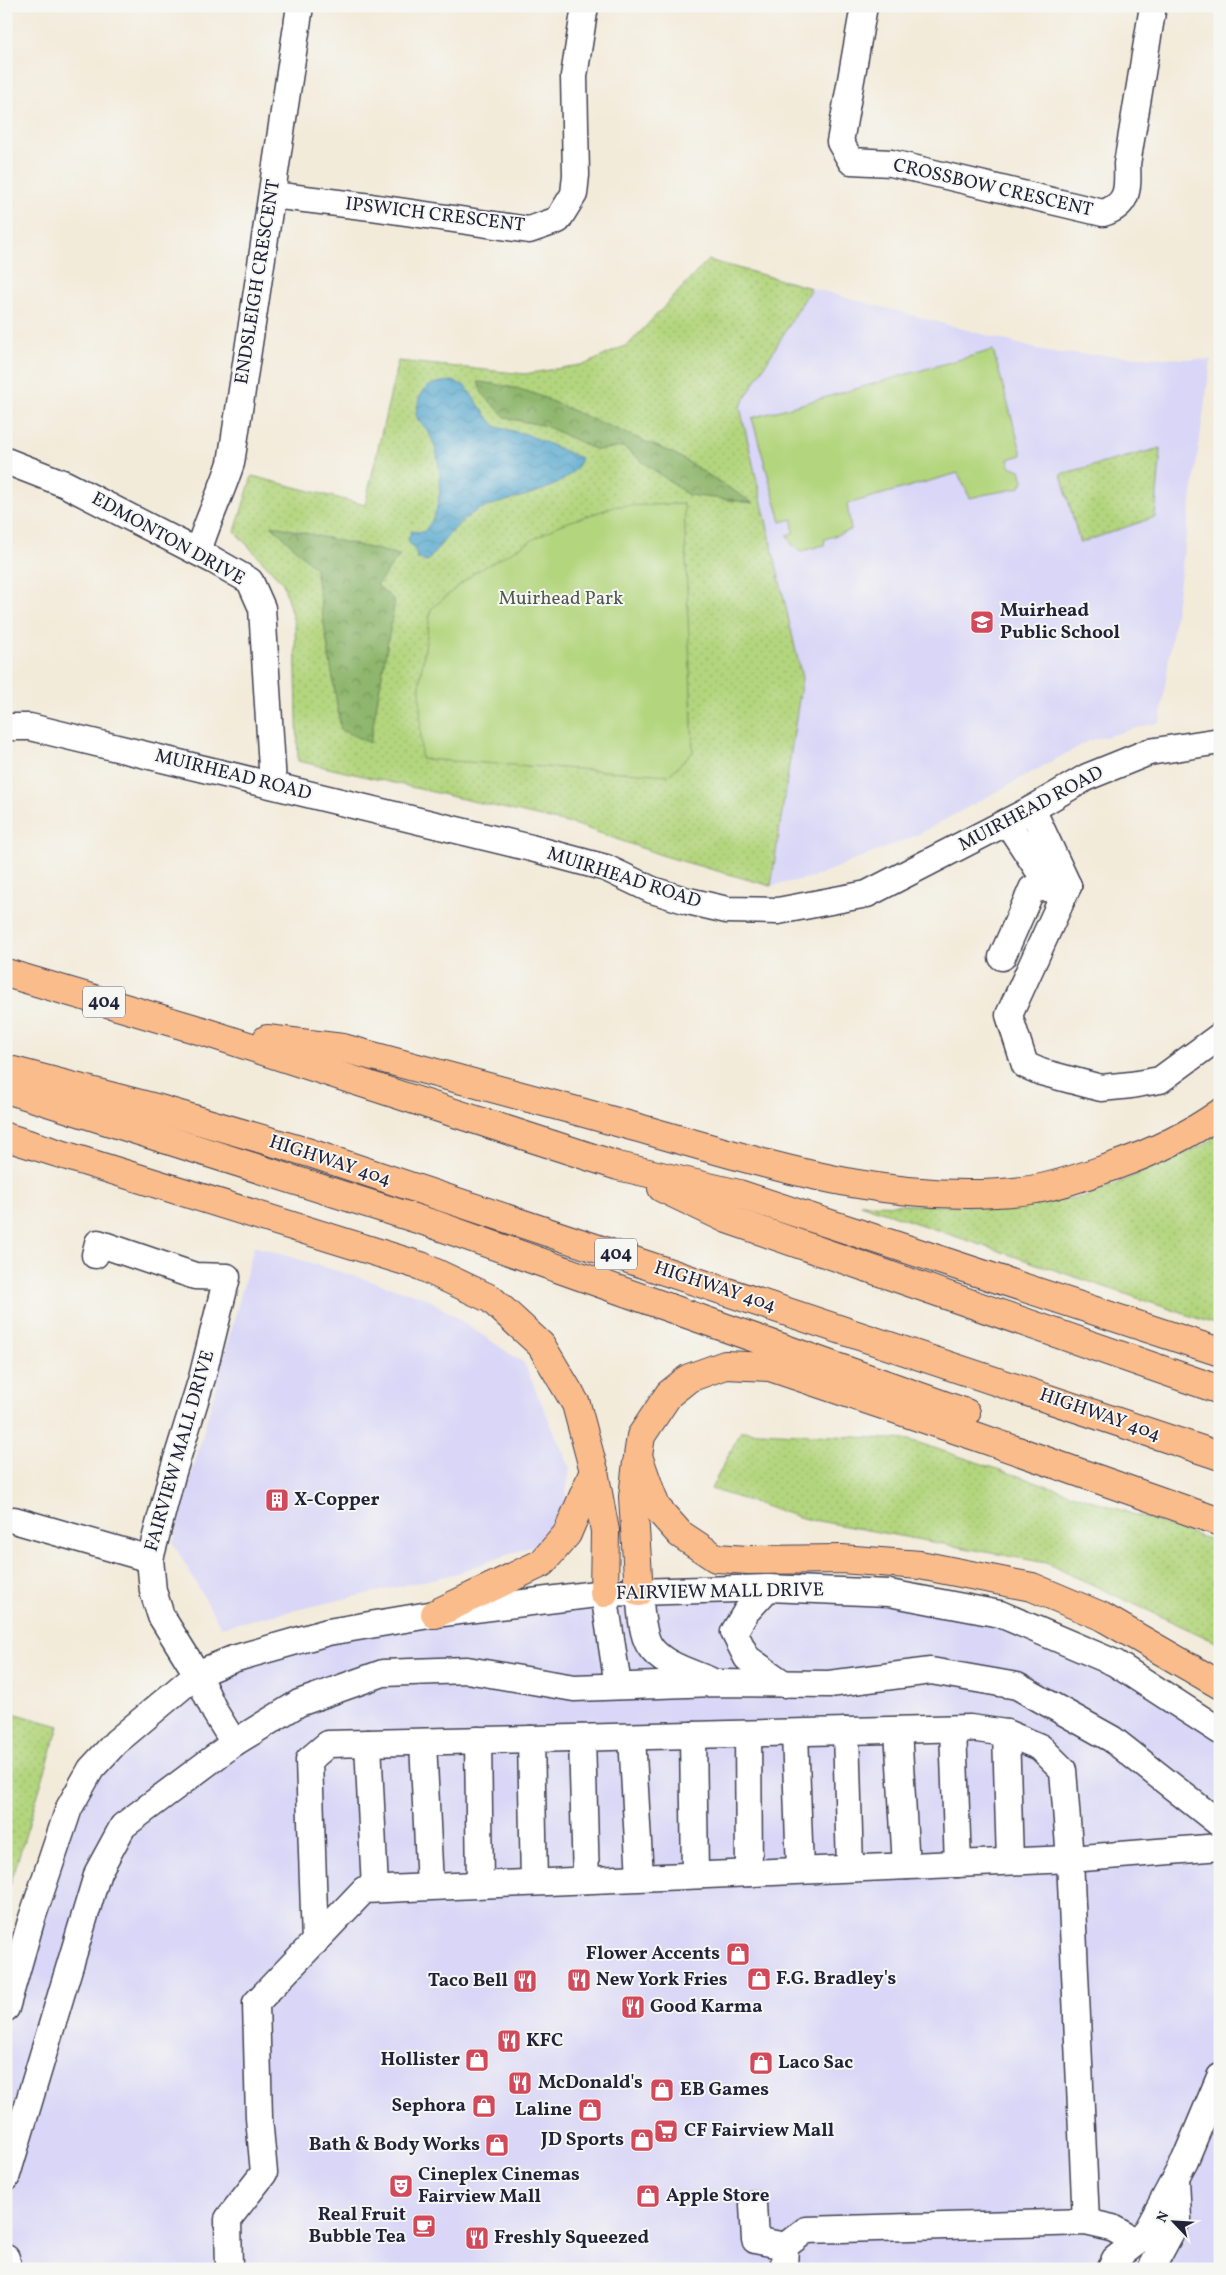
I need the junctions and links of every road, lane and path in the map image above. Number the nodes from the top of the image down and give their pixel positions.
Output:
1 (300, 6) edge
2 (585, 6) edge
3 (864, 6) edge
4 (1152, 6) edge
5 (272, 195) junction
6 (6, 461) edge
7 (198, 552) junction
8 (6, 727) edge
9 (1220, 741) edge
10 (273, 784) junction
11 (1032, 809) junction
12 (1007, 822) junction
13 (1068, 886) junction
14 (1002, 957) dead end
15 (6, 973) edge
16 (202, 1030) junction
17 (1220, 1036) edge
18 (6, 1069) edge
19 (6, 1089) edge
20 (1220, 1113) edge
21 (6, 1137) edge
22 (618, 1166) junction
23 (94, 1255) dead end
24 (1220, 1352) edge
25 (1220, 1390) edge
26 (638, 1456) junction
27 (1220, 1456) edge
28 (594, 1471) junction
29 (1220, 1505) edge
30 (14, 1520) dead end
31 (1220, 1522) edge
32 (150, 1558) junction
33 (768, 1588) junction
34 (639, 1592) junction
35 (604, 1593) junction
36 (435, 1614) junction
37 (197, 1674) junction
38 (716, 1683) junction
39 (784, 1684) junction
40 (1220, 1684) edge
41 (618, 1686) junction
42 (952, 1729) junction
43 (898, 1730) junction
44 (1220, 1731) edge
45 (846, 1732) junction
46 (795, 1733) junction
47 (1006, 1733) junction
48 (748, 1734) junction
49 (693, 1735) junction
50 (632, 1737) junction
51 (582, 1738) junction
52 (531, 1739) junction
53 (478, 1740) junction
54 (423, 1742) junction
55 (234, 1743) junction
56 (368, 1743) junction
57 (1220, 1824) edge
58 (1220, 1847) edge
59 (1070, 1859) junction
60 (1010, 1861) junction
61 (958, 1864) junction
62 (906, 1866) junction
63 (850, 1868) junction
64 (800, 1870) junction
65 (749, 1873) junction
66 (694, 1875) junction
67 (640, 1877) junction
68 (586, 1880) junction
69 (534, 1882) junction
70 (480, 1884) junction
71 (430, 1886) junction
72 (375, 1889) junction
73 (315, 1942) junction
74 (6, 2008) edge
75 (1220, 2077) edge
76 (6, 2178) edge
77 (1176, 2179) junction
78 (753, 2204) dead end
79 (1086, 2222) junction
80 (1137, 2242) junction
81 (6, 2258) edge
82 (781, 2258) edge
83 (9, 2269) edge
84 (229, 2269) edge
85 (1110, 2269) edge
86 (1133, 2269) edge
87 (1151, 2269) edge

1 - 5 street, ENDSLEIGH CRESCENT
2 - 5 street, IPSWICH CRESCENT
3 - 4 street, CROSSBOW CRESCENT
5 - 7 street, ENDSLEIGH CRESCENT
6 - 7 street, EDMONTON DRIVE
7 - 10 street, EDMONTON DRIVE
8 - 10 street, MUIRHEAD ROAD
9 - 11 street, MUIRHEAD ROAD
10 - 12 street, MUIRHEAD ROAD
11 - 12 street, MUIRHEAD ROAD
11 - 13 street
12 - 13 street
13 - 14 street
13 - 17 street
15 - 16 highway, 404
16 - 20 highway
16 - 22 highway, 404
18 - 27 highway, HIGHWAY 404 / 404
19 - 29 highway
21 - 28 highway
22 - 24 highway, 404
22 - 25 highway, 404
23 - 32 street, FAIRVIEW MALL DRIVE
26 - 31 highway
26 - 34 highway
26 - 40 highway
28 - 35 highway
28 - 36 highway
30 - 32 street
32 - 37 street, FAIRVIEW MALL DRIVE
33 - 34 street, FAIRVIEW MALL DRIVE
33 - 39 street
33 - 44 street, FAIRVIEW MALL DRIVE
34 - 35 street, FAIRVIEW MALL DRIVE
34 - 38 street
35 - 36 street, FAIRVIEW MALL DRIVE
35 - 41 street
36 - 37 street, FAIRVIEW MALL DRIVE
37 - 55 street
37 - 74 street, FAIRVIEW MALL DRIVE
38 - 39 street
38 - 41 street
39 - 57 street
41 - 55 street
42 - 43 street
42 - 47 street
42 - 61 street
43 - 45 street
43 - 62 street
45 - 46 street
45 - 63 street
46 - 48 street
46 - 64 street
47 - 59 street
47 - 60 street
48 - 49 street
48 - 65 street
49 - 50 street
49 - 66 street
50 - 51 street
50 - 67 street
51 - 52 street
51 - 68 street
52 - 53 street
52 - 69 street
53 - 54 street
53 - 70 street
54 - 56 street
54 - 71 street
55 - 76 street
56 - 72 street
56 - 73 street
58 - 59 street
59 - 60 street
59 - 79 street
60 - 61 street
61 - 62 street
62 - 63 street
63 - 64 street
64 - 65 street
65 - 66 street
66 - 67 street
67 - 68 street
68 - 69 street
69 - 70 street
70 - 71 street
71 - 72 street
72 - 73 street
73 - 84 street
75 - 77 street
77 - 80 street
77 - 87 street
78 - 82 street
79 - 80 street
79 - 82 street
80 - 85 street
80 - 86 street
81 - 83 street

